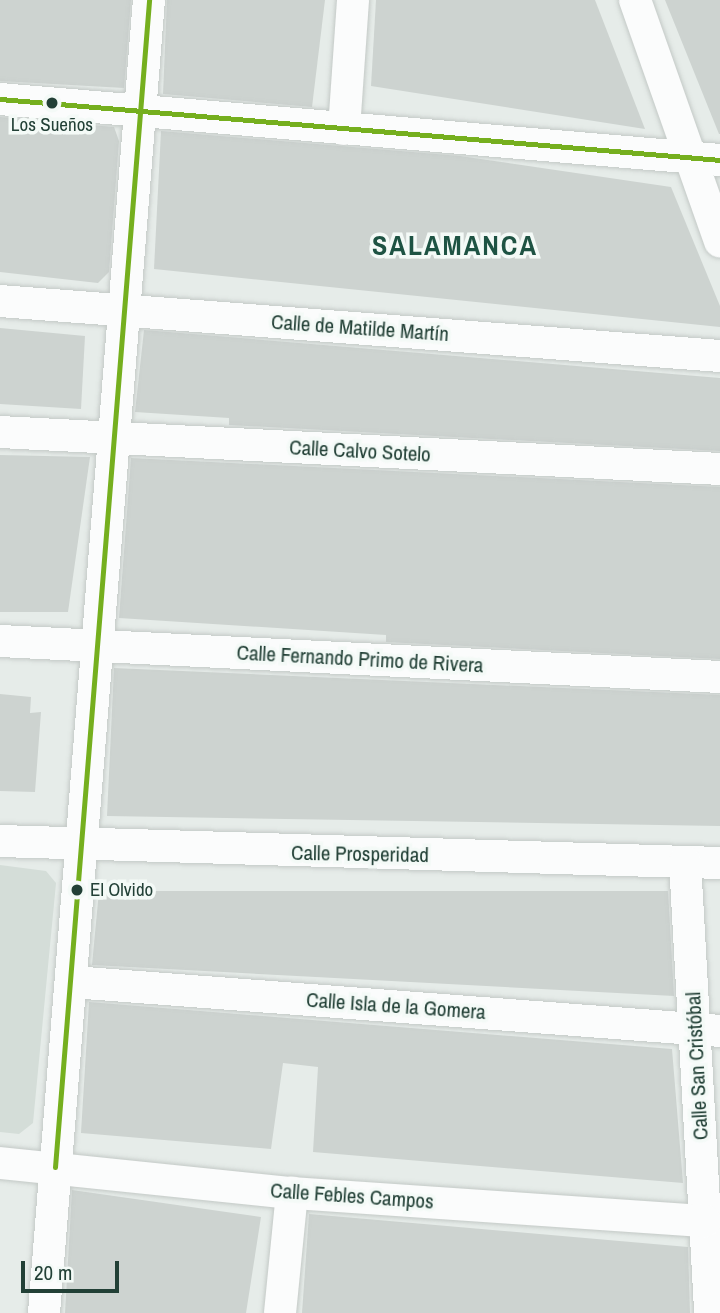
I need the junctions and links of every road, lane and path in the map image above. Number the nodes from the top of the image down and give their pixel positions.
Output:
1 (149, 0) edge
2 (353, 0) edge
3 (635, 0) edge
4 (0, 100) edge
5 (138, 111) junction
6 (344, 129) junction
7 (706, 159) edge
8 (720, 242) edge
9 (0, 300) edge
10 (125, 310) junction
11 (720, 356) edge
12 (0, 432) edge
13 (113, 438) junction
14 (720, 469) edge
15 (0, 641) edge
16 (94, 645) junction
17 (720, 677) edge
18 (0, 841) edge
19 (80, 848) junction
20 (685, 862) junction
21 (720, 863) edge
22 (72, 982) junction
23 (707, 1030) edge
24 (0, 1163) edge
25 (55, 1167) junction
26 (292, 1193) junction
27 (705, 1221) junction
28 (44, 1313) edge
29 (279, 1313) edge
30 (710, 1313) edge

1 - 5 street
2 - 6 street
3 - 7 street
4 - 5 street
5 - 6 street
5 - 10 street
6 - 7 street
7 - 8 street
9 - 10 street, Calle de Matilde Martín
10 - 11 street, Calle de Matilde Martín
10 - 13 street
12 - 13 street, Calle Calvo Sotelo
13 - 14 street, Calle Calvo Sotelo
13 - 16 street
15 - 16 street, Calle Fernando Primo de Rivera
16 - 17 street, Calle Fernando Primo de Rivera
16 - 19 street
18 - 19 street, Calle Prosperidad
19 - 20 street, Calle Prosperidad
19 - 22 street
20 - 21 street, Calle Prosperidad
20 - 23 street, Calle San Cristóbal
22 - 23 street, Calle Isla de la Gomera
22 - 25 street
23 - 27 street, Calle San Cristóbal
24 - 25 street, Calle Febles Campos
25 - 26 street, Calle Febles Campos
25 - 28 street
26 - 27 street, Calle Febles Campos
26 - 29 street
27 - 30 street, Calle San Cristóbal

